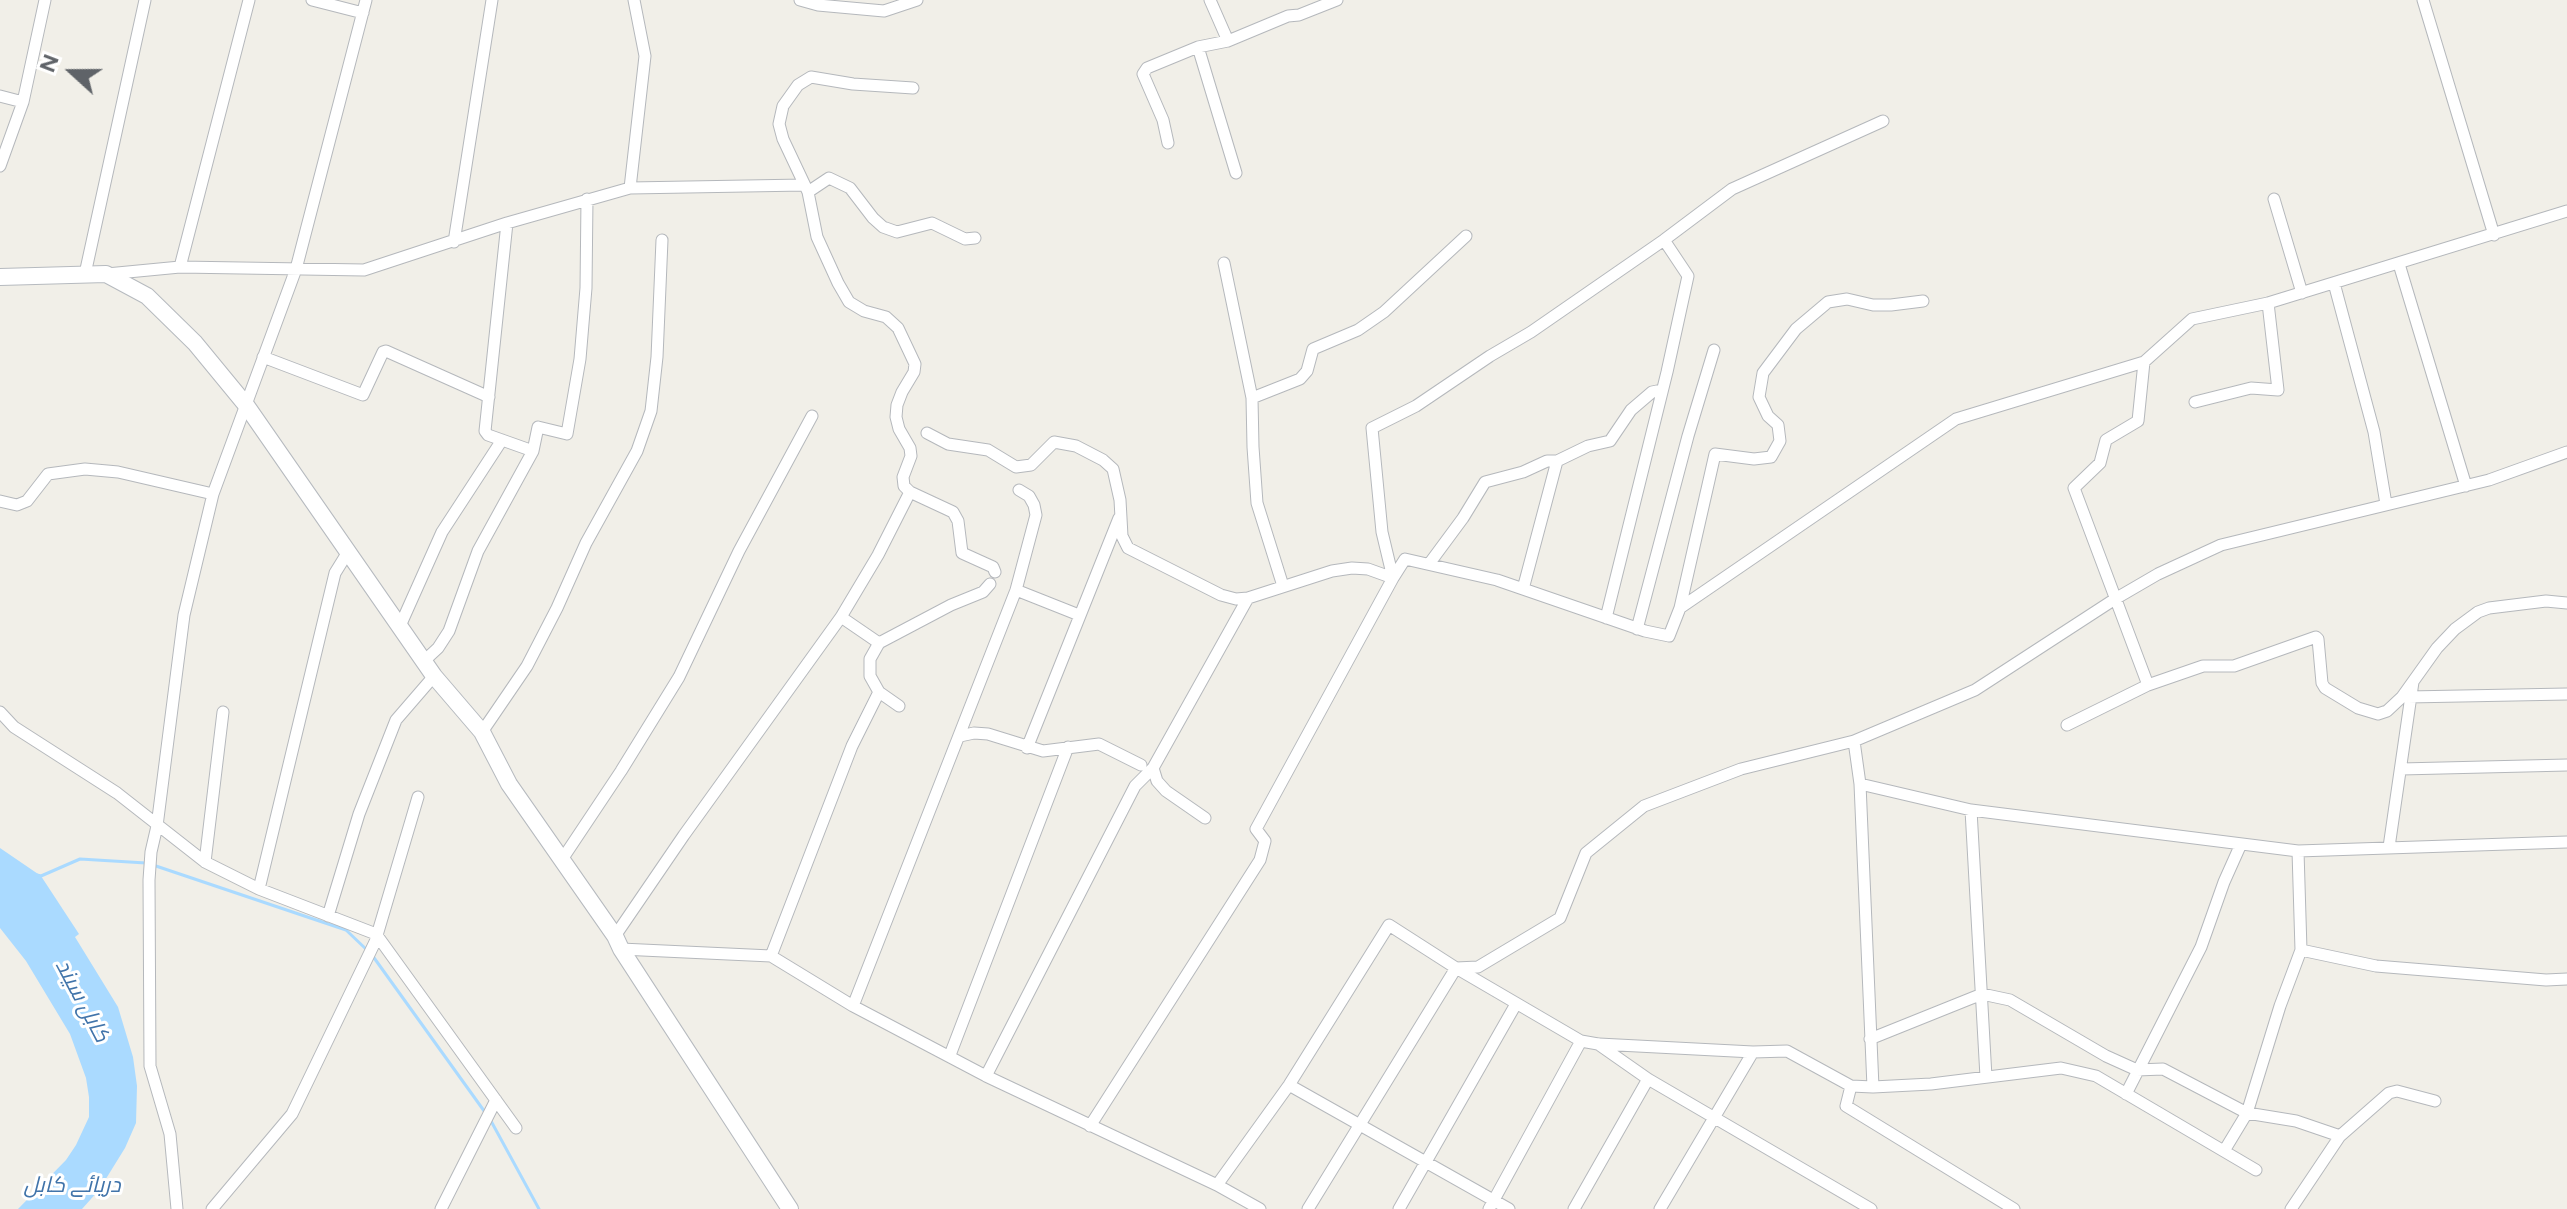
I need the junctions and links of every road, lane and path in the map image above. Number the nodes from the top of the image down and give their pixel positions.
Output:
1 (45, 0) edge
2 (145, 0) edge
3 (249, 0) edge
4 (312, 0) edge
5 (366, 0) edge
6 (492, 0) edge
7 (634, 0) edge
8 (800, 0) edge
9 (917, 0) edge
10 (1210, 0) edge
11 (1337, 0) edge
12 (2423, 0) edge
13 (363, 13) junction
14 (1228, 41) junction
15 (1198, 47) junction
16 (913, 88) dead end
17 (0, 96) edge
18 (23, 102) junction
19 (1883, 121) dead end
20 (1168, 143) dead end
21 (0, 166) edge
22 (1236, 173) dead end
23 (630, 188) junction
24 (806, 188) junction
25 (587, 199) junction
26 (2274, 199) dead end
27 (2567, 211) edge
28 (507, 223) junction
29 (2494, 235) junction
30 (1466, 236) dead end
31 (975, 238) dead end
32 (662, 240) dead end
33 (1664, 240) junction
34 (454, 242) junction
35 (1224, 263) dead end
36 (2399, 264) junction
37 (180, 267) junction
38 (296, 269) junction
39 (85, 274) junction
40 (106, 274) junction
41 (0, 277) edge
42 (2334, 283) junction
43 (2302, 293) junction
44 (1923, 301) dead end
45 (2268, 303) junction
46 (1714, 350) dead end
47 (263, 357) junction
48 (2144, 362) junction
49 (1662, 390) junction
50 (489, 397) junction
51 (1252, 398) junction
52 (2195, 402) dead end
53 (246, 405) junction
54 (812, 416) dead end
55 (927, 433) dead end
56 (502, 440) junction
57 (533, 451) junction
58 (2567, 452) edge
59 (1557, 461) junction
60 (2466, 486) junction
61 (1019, 490) dead end
62 (910, 492) junction
63 (213, 494) junction
64 (0, 501) edge
65 (2386, 504) junction
66 (1120, 516) junction
67 (348, 552) junction
68 (1429, 564) junction
69 (1393, 578) junction
70 (1283, 586) junction
71 (1523, 589) junction
72 (1016, 590) junction
73 (1248, 598) junction
74 (2115, 599) junction
75 (2567, 603) edge
76 (1680, 608) junction
77 (1079, 615) junction
78 (841, 617) junction
79 (1606, 618) junction
80 (400, 626) junction
81 (1637, 629) junction
82 (879, 643) junction
83 (424, 661) junction
84 (434, 676) junction
85 (2148, 685) junction
86 (879, 692) junction
87 (2567, 694) edge
88 (2407, 697) junction
89 (899, 706) dead end
90 (0, 712) edge
91 (223, 712) dead end
92 (2067, 725) dead end
93 (482, 732) junction
94 (960, 736) junction
95 (1854, 741) junction
96 (1068, 747) junction
97 (1027, 748) junction
98 (2567, 765) edge
99 (1147, 766) junction
100 (2401, 769) junction
101 (1860, 784) junction
102 (418, 797) dead end
103 (1971, 810) junction
104 (1205, 818) dead end
105 (157, 826) junction
106 (2567, 842) edge
107 (2241, 844) junction
108 (2389, 847) junction
109 (2298, 851) junction
110 (563, 858) junction
111 (205, 862) junction
112 (259, 889) junction
113 (328, 916) junction
114 (375, 938) junction
115 (618, 942) junction
116 (2301, 950) junction
117 (771, 956) junction
118 (1456, 968) junction
119 (2567, 979) edge
120 (1982, 994) junction
121 (1516, 1004) junction
122 (853, 1006) junction
123 (1870, 1039) junction
124 (1581, 1041) junction
125 (1598, 1044) junction
126 (1753, 1052) junction
127 (950, 1055) junction
128 (2137, 1070) junction
129 (986, 1076) junction
130 (1986, 1077) junction
131 (1648, 1079) junction
132 (1289, 1085) junction
133 (1851, 1086) junction
134 (1873, 1087) junction
135 (2126, 1094) junction
136 (2435, 1101) dead end
137 (493, 1105) junction
138 (2247, 1113) junction
139 (1715, 1119) junction
140 (1359, 1123) junction
141 (1090, 1126) junction
142 (516, 1128) dead end
143 (2340, 1136) junction
144 (2224, 1151) junction
145 (1427, 1161) junction
146 (2256, 1170) dead end
147 (1217, 1185) junction
148 (1492, 1204) edge
149 (177, 1209) edge
150 (212, 1209) edge
151 (441, 1209) edge
152 (790, 1209) edge
153 (1260, 1209) edge
154 (1308, 1209) edge
155 (1399, 1209) edge
156 (1509, 1209) edge
157 (1574, 1209) edge
158 (1660, 1209) edge
159 (1871, 1209) edge
160 (2014, 1209) edge
161 (2291, 1209) edge

1 - 18 street
2 - 39 street
3 - 37 street
4 - 13 street
5 - 13 street
6 - 34 street
7 - 23 street
8 - 9 street
10 - 14 street
11 - 14 street
12 - 29 street
13 - 38 street
14 - 15 street
15 - 20 street
15 - 22 street
16 - 24 street
17 - 18 street
18 - 21 street
19 - 33 street
23 - 24 street
23 - 25 street
24 - 31 street
24 - 62 street
25 - 28 street
25 - 57 street
26 - 43 street
27 - 29 street
28 - 34 street
28 - 50 street
29 - 36 street
30 - 51 street
32 - 93 street
33 - 49 street
33 - 69 street
34 - 38 street
35 - 51 street
36 - 42 street
36 - 60 street
37 - 38 street
37 - 40 street
38 - 47 street
39 - 40 street
39 - 41 street
40 - 53 street
42 - 43 street
42 - 65 street
43 - 45 street
44 - 76 street
45 - 48 street
45 - 52 street
46 - 81 street
47 - 50 street
47 - 53 street
48 - 74 street
48 - 76 street
49 - 59 street
49 - 79 street
50 - 56 street
51 - 70 street
53 - 63 street
53 - 67 street
54 - 110 street
55 - 66 street
56 - 57 street
56 - 80 street
57 - 83 street
58 - 60 street
59 - 68 street
59 - 71 street
60 - 65 street
61 - 72 street
62 - 78 street
62 - 82 street
63 - 64 street
63 - 105 street
65 - 74 street
66 - 73 street
66 - 77 street
67 - 80 street
67 - 112 street
68 - 69 street
68 - 71 street
69 - 70 street
69 - 141 street
70 - 73 street
71 - 79 street
72 - 77 street
72 - 94 street
73 - 99 street
74 - 85 street
74 - 95 street
75 - 88 street
76 - 81 street
77 - 97 street
78 - 82 street
78 - 115 street
79 - 81 street
80 - 83 street
82 - 86 street
83 - 84 street
84 - 93 street
84 - 113 street
85 - 88 street
85 - 92 street
86 - 89 street
86 - 117 street
87 - 88 street
88 - 100 street
90 - 105 street
91 - 111 street
93 - 110 street
94 - 97 street
94 - 122 street
95 - 101 street
95 - 118 street
96 - 97 street
96 - 99 street
96 - 127 street
98 - 100 street
99 - 104 street
99 - 129 street
100 - 108 street
101 - 103 street
101 - 123 street
102 - 114 street
103 - 107 street
103 - 120 street
105 - 111 street
105 - 149 street
106 - 108 street
107 - 109 street
107 - 128 street
108 - 109 street
109 - 116 street
110 - 115 street
111 - 112 street
112 - 113 street
113 - 114 street
114 - 137 street
114 - 150 street
115 - 117 street
115 - 152 street
116 - 119 street
116 - 138 street
117 - 122 street
118 - 121 street
118 - 132 street
118 - 140 street
120 - 123 street
120 - 128 street
120 - 130 street
121 - 124 street
121 - 145 street
122 - 127 street
123 - 134 street
124 - 125 street
124 - 148 street
125 - 126 street
125 - 131 street
126 - 133 street
126 - 139 street
127 - 129 street
128 - 135 street
128 - 138 street
129 - 141 street
130 - 134 street
130 - 135 street
131 - 139 street
131 - 157 street
132 - 140 street
132 - 147 street
133 - 134 street
133 - 160 street
135 - 144 street
136 - 143 street
137 - 142 street
137 - 151 street
138 - 143 street
138 - 144 street
139 - 158 street
139 - 159 street
140 - 145 street
140 - 154 street
141 - 147 street
143 - 161 street
144 - 146 street
145 - 148 street
145 - 155 street
147 - 153 street
148 - 156 street

